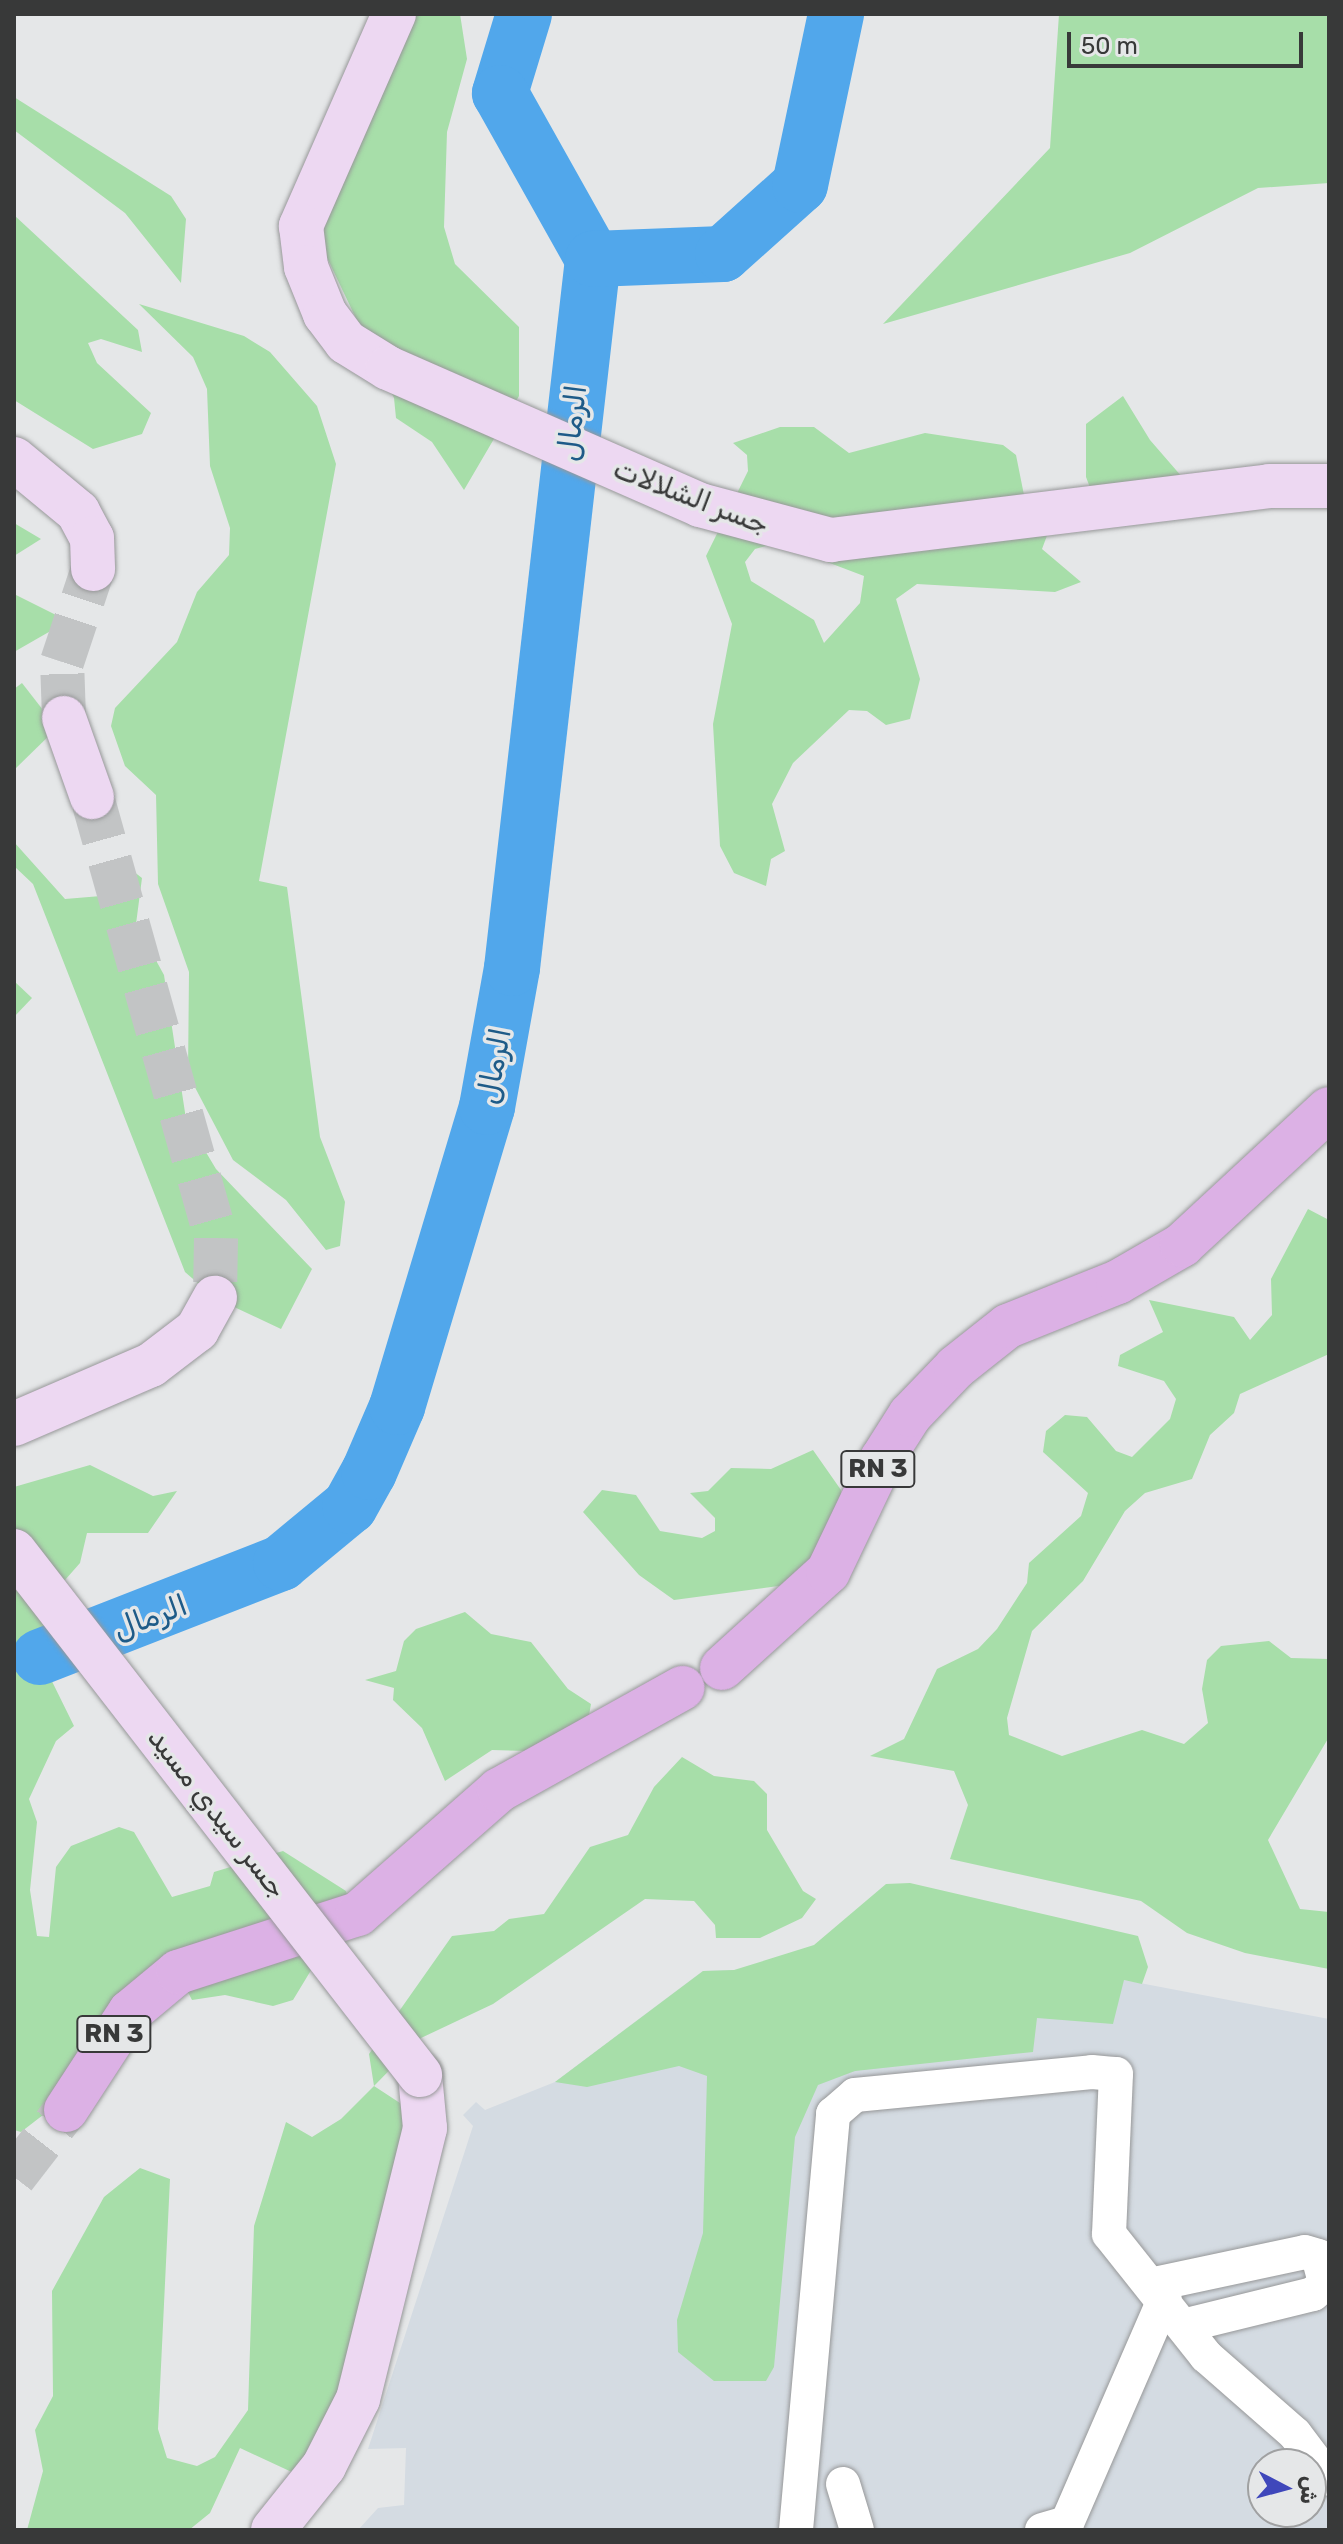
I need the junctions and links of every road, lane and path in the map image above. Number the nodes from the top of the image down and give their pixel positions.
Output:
1 (394, 14) edge
2 (14, 459) edge
3 (1329, 486) edge
4 (93, 569) tunnel mouth
5 (64, 718) tunnel mouth
6 (92, 797) tunnel mouth
7 (1329, 1109) edge
8 (215, 1298) tunnel mouth
9 (14, 1424) edge
10 (14, 1551) edge
11 (722, 1668) dead end
12 (682, 1688) dead end
13 (66, 2110) tunnel mouth
14 (1160, 2291) junction
15 (1187, 2325) junction
16 (1329, 2479) edge
17 (843, 2484) dead end
18 (1059, 2528) edge
19 (273, 2530) edge
20 (796, 2530) edge
21 (857, 2530) edge

1 - 3 main road, جسر الشلالات
2 - 4 main road
5 - 6 main road
7 - 11 main road, RN 3
8 - 9 main road
10 - 19 main road, جسر سيدي مسيد, bridge
12 - 13 main road, RN 3
14 - 15 street
14 - 15 street
14 - 18 street
14 - 20 street
15 - 16 street
17 - 21 street

